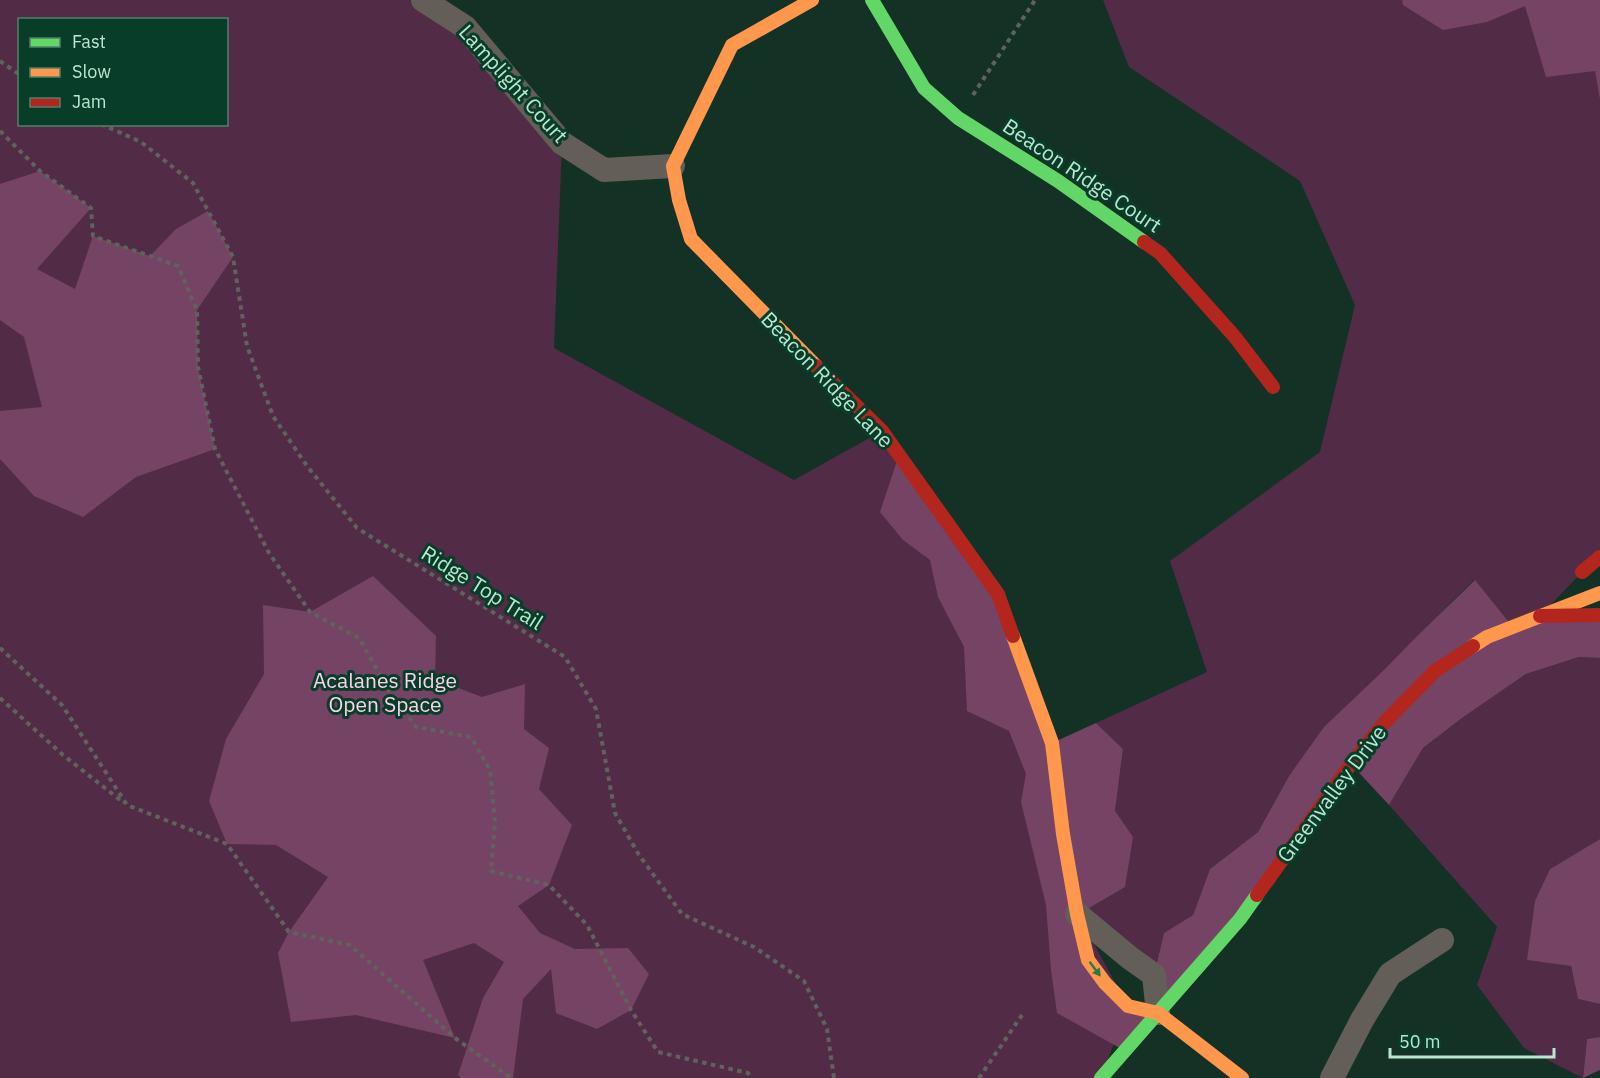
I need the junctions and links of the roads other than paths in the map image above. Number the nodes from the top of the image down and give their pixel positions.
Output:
1 (423, 0) edge
2 (812, 0) edge
3 (872, 0) edge
4 (673, 166) junction
5 (1273, 387) dead end
6 (1594, 565) edge
7 (1600, 593) edge
8 (1600, 615) edge
9 (1540, 616) junction
10 (1077, 914) junction
11 (1442, 940) dead end
12 (1158, 1013) junction
13 (1101, 1078) edge
14 (1242, 1078) edge
15 (1332, 1078) edge

1 - 4 street, Lamplight Court
2 - 4 street
3 - 5 street, Beacon Ridge Court
4 - 10 street, Beacon Ridge Lane
6 - 9 street, Greenvalley Drive
7 - 9 street, Greenvalley Drive
8 - 9 street
9 - 12 street, Greenvalley Drive
10 - 12 street
10 -> 12 street, Beacon Ridge Lane
11 - 15 street
12 - 13 street, Greenvalley Drive
12 - 14 street

